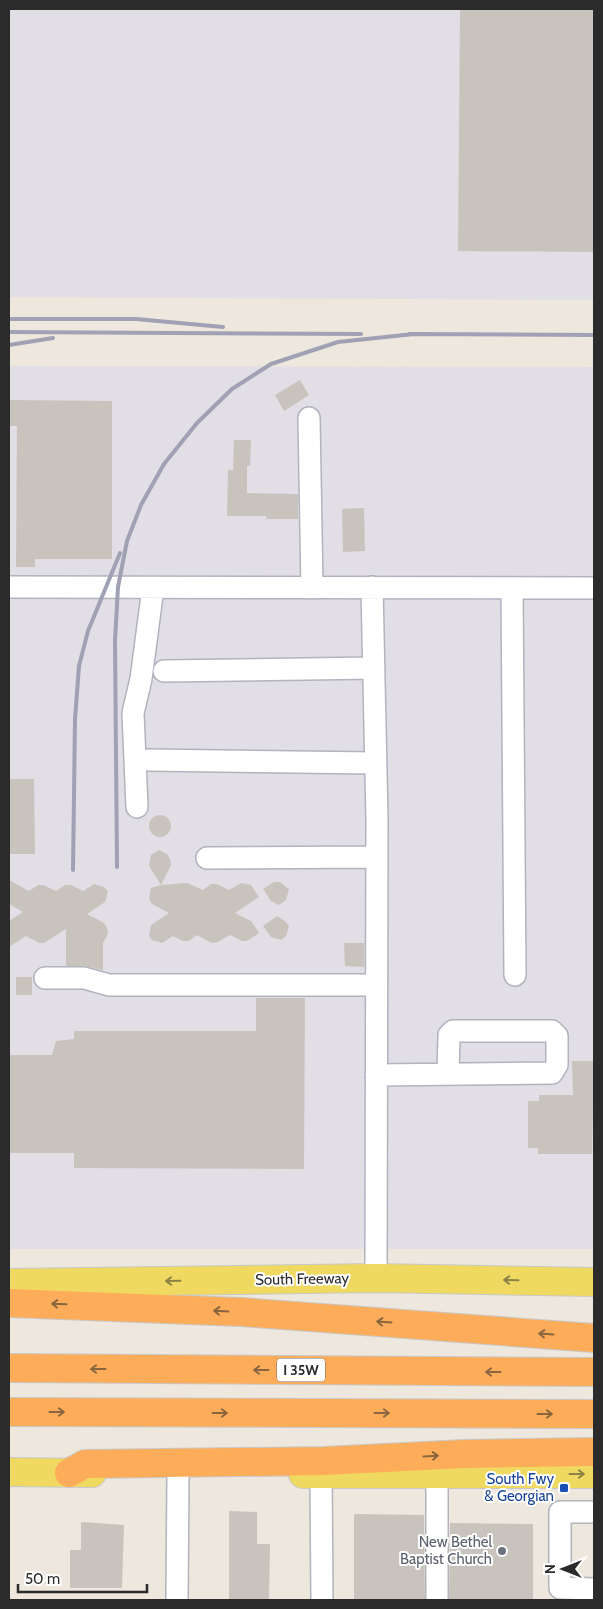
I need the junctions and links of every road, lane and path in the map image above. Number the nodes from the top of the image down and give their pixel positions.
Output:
1 (309, 418) dead end
2 (372, 587) junction
3 (9, 588) edge
4 (152, 588) junction
5 (312, 588) junction
6 (512, 588) junction
7 (594, 588) edge
8 (374, 668) junction
9 (164, 671) dead end
10 (148, 760) dead end
11 (375, 763) junction
12 (137, 808) dead end
13 (376, 857) junction
14 (207, 858) dead end
15 (515, 975) dead end
16 (45, 978) dead end
17 (376, 985) junction
18 (448, 1074) junction
19 (376, 1075) junction
20 (376, 1278) junction
21 (594, 1282) edge
22 (9, 1284) edge
23 (9, 1303) edge
24 (594, 1338) edge
25 (9, 1368) edge
26 (594, 1372) edge
27 (9, 1412) edge
28 (594, 1414) edge
29 (594, 1452) edge
30 (9, 1472) edge
31 (69, 1473) junction
32 (178, 1474) junction
33 (321, 1474) junction
34 (437, 1474) junction
35 (594, 1474) edge
36 (594, 1512) edge
37 (594, 1589) edge
38 (177, 1600) edge
39 (322, 1600) edge
40 (437, 1600) edge

1 - 5 street
2 - 5 street
2 - 6 street
2 - 8 street
3 - 4 street
4 - 5 street
4 - 12 street
6 - 7 street
6 - 15 street
8 - 9 street
8 - 11 street
10 - 11 street
11 - 13 street
13 - 14 street
13 - 17 street
16 - 17 street
17 - 19 street
18 - 18 street
18 - 19 street
19 - 20 street
21 -> 20 main road, South Freeway
20 -> 22 main road, South Freeway
24 -> 23 highway
26 -> 25 highway, I 35W
27 -> 28 highway
31 -> 29 highway
30 - 31 main road
31 - 32 main road
32 - 33 main road
32 - 38 street
33 - 34 main road
33 - 39 street
34 -> 35 main road
34 - 40 street
36 - 37 street

